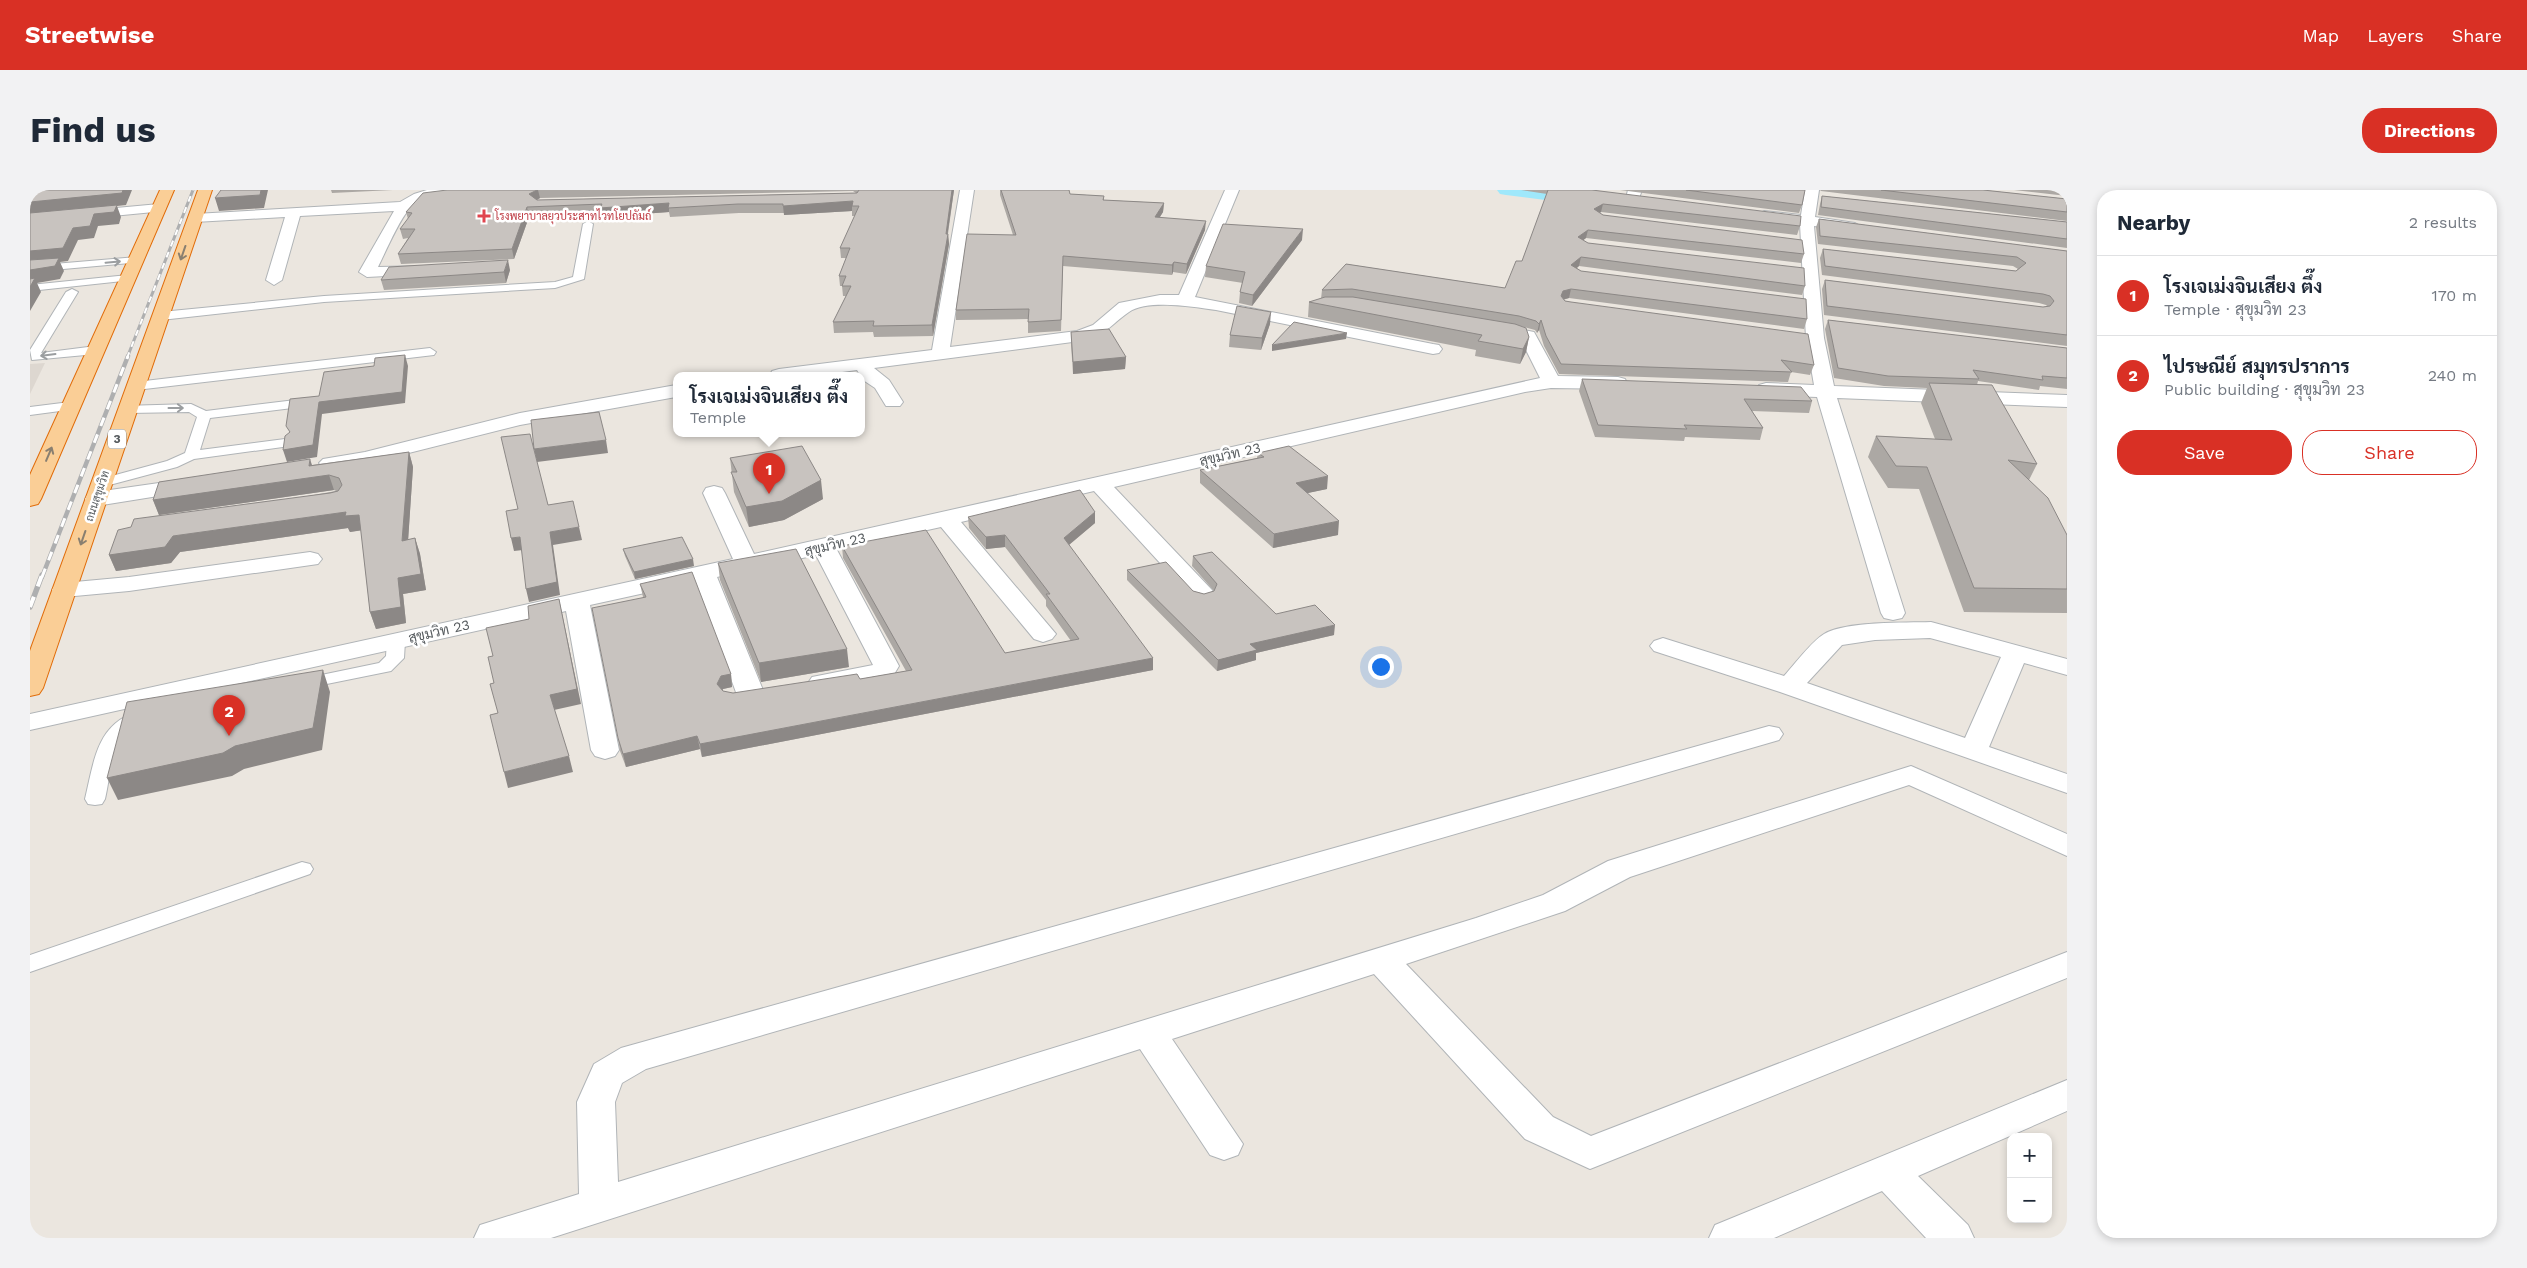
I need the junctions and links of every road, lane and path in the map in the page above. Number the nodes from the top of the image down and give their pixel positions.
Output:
1 (167, 190) edge
2 (205, 190) edge
3 (473, 190) edge
4 (967, 190) edge
5 (1232, 190) edge
6 (425, 191) edge
7 (1634, 194) edge
8 (1616, 195) edge
9 (1815, 195) edge
10 (1652, 200) edge
11 (404, 206) junction
12 (159, 208) junction
13 (294, 212) junction
14 (1749, 213) edge
15 (195, 218) junction
16 (30, 220) edge
17 (1807, 222) junction
18 (588, 224) dead end
19 (1874, 230) edge
20 (1788, 240) edge
21 (1809, 246) junction
22 (1830, 252) edge
23 (136, 260) junction
24 (84, 264) junction
25 (435, 269) edge
26 (1792, 269) edge
27 (30, 270) edge
28 (367, 272) junction
29 (1812, 276) junction
30 (274, 280) dead end
31 (126, 283) junction
32 (1831, 284) edge
33 (358, 287) dead end
34 (30, 288) edge
35 (72, 288) junction
36 (30, 296) edge
37 (1184, 300) junction
38 (1794, 301) edge
39 (1306, 306) dead end
40 (160, 316) junction
41 (1282, 319) junction
42 (1814, 321) junction
43 (1833, 323) edge
44 (1478, 326) edge
45 (1795, 335) edge
46 (1433, 349) dead end
47 (96, 350) junction
48 (430, 352) dead end
49 (940, 354) junction
50 (862, 364) junction
51 (802, 372) edge
52 (1551, 382) junction
53 (1639, 384) edge
54 (136, 386) junction
55 (1747, 388) edge
56 (1826, 391) junction
57 (673, 392) edge
58 (2067, 401) edge
59 (312, 402) edge
60 (893, 402) dead end
61 (70, 406) junction
62 (128, 410) junction
63 (30, 411) edge
64 (204, 415) junction
65 (285, 443) edge
66 (191, 455) junction
67 (316, 466) edge
68 (217, 481) edge
69 (1099, 484) junction
70 (99, 491) junction
71 (714, 493) dead end
72 (30, 499) edge
73 (946, 519) junction
74 (823, 546) junction
75 (310, 559) dead end
76 (747, 564) junction
77 (704, 573) junction
78 (64, 590) junction
79 (1203, 595) edge
80 (577, 601) junction
81 (1893, 613) dead end
82 (1043, 634) dead end
83 (396, 641) junction
84 (1663, 646) dead end
85 (2016, 652) junction
86 (2067, 668) edge
87 (1789, 686) junction
88 (287, 687) edge
89 (799, 687) edge
90 (30, 688) edge
91 (752, 694) edge
92 (160, 712) edge
93 (30, 722) edge
94 (1769, 734) dead end
95 (1977, 743) dead end
96 (605, 750) dead end
97 (2067, 784) edge
98 (95, 799) dead end
99 (2067, 846) edge
100 (302, 869) dead end
101 (1381, 960) junction
102 (30, 964) edge
103 (2067, 964) edge
104 (1148, 1033) junction
105 (2067, 1096) edge
106 (1224, 1144) dead end
107 (1888, 1171) junction
108 (599, 1206) junction
109 (495, 1238) edge
110 (1730, 1238) edge
111 (1953, 1238) edge

1 - 12 highway
2 - 15 highway, ถนนสุขุมวิท / 3
3 - 6 street
4 - 49 street
5 - 37 street
6 - 11 street
7 - 8 street
7 - 10 street
9 - 17 street
11 - 13 street
11 - 28 street
12 - 16 street
12 - 23 highway
13 - 15 street
13 - 30 street
14 - 17 street
15 -> 40 highway, ถนนสุขุมวิท / 3
17 - 19 street
17 - 21 street
18 - 40 lane
20 - 21 street
21 - 22 street
21 - 29 street
24 -> 23 lane
23 - 31 highway
24 - 27 lane
24 - 35 lane
25 - 28 street
26 - 29 street
28 - 33 street
29 - 32 street
29 - 42 street
31 - 35 lane
31 - 47 highway
34 - 35 lane
35 - 36 lane
47 -> 35 lane
37 - 41 street
37 - 49 street
38 - 42 street
39 - 41 street
40 - 54 highway, ถนนสุขุมวิท / 3
41 - 46 street
42 - 43 street
42 - 45 street
42 - 56 street
44 - 52 street
47 - 61 highway
48 - 54 lane
49 - 50 street
50 - 51 street
50 - 60 street
52 - 53 street, สุขุมวิท 23
52 - 69 street, สุขุมวิท 23
54 - 62 highway, ถนนสุขุมวิท / 3
55 - 56 street
56 - 58 street
56 - 81 street
57 - 67 street
59 - 64 lane
61 - 63 lane
72 -> 61 highway
62 -> 64 lane
62 - 70 highway, ถนนสุขุมวิท / 3
64 - 66 lane
65 - 66 lane
66 - 70 lane
68 - 70 street
69 - 73 street, สุขุมวิท 23
69 - 79 street
70 -> 78 highway, ถนนสุขุมวิท / 3
71 - 76 street
73 - 74 street, สุขุมวิท 23
73 - 82 street
74 - 76 street, สุขุมวิท 23
74 - 89 street
75 - 78 street
76 - 77 street, สุขุมวิท 23
77 - 80 street, สุขุมวิท 23
77 - 91 street
78 - 90 highway, ถนนสุขุมวิท / 3
80 - 83 street, สุขุมวิท 23
80 - 96 street
83 - 88 lane
83 - 93 street, สุขุมวิท 23
84 - 87 street
85 - 86 street
85 - 87 street
85 - 95 street
87 - 97 street
92 - 98 lane
94 - 108 street
99 - 101 street
100 - 102 lane
101 - 103 street
101 - 104 street
104 - 106 street
104 - 108 street
105 - 107 street
107 - 110 street
107 - 111 street
108 - 109 street

